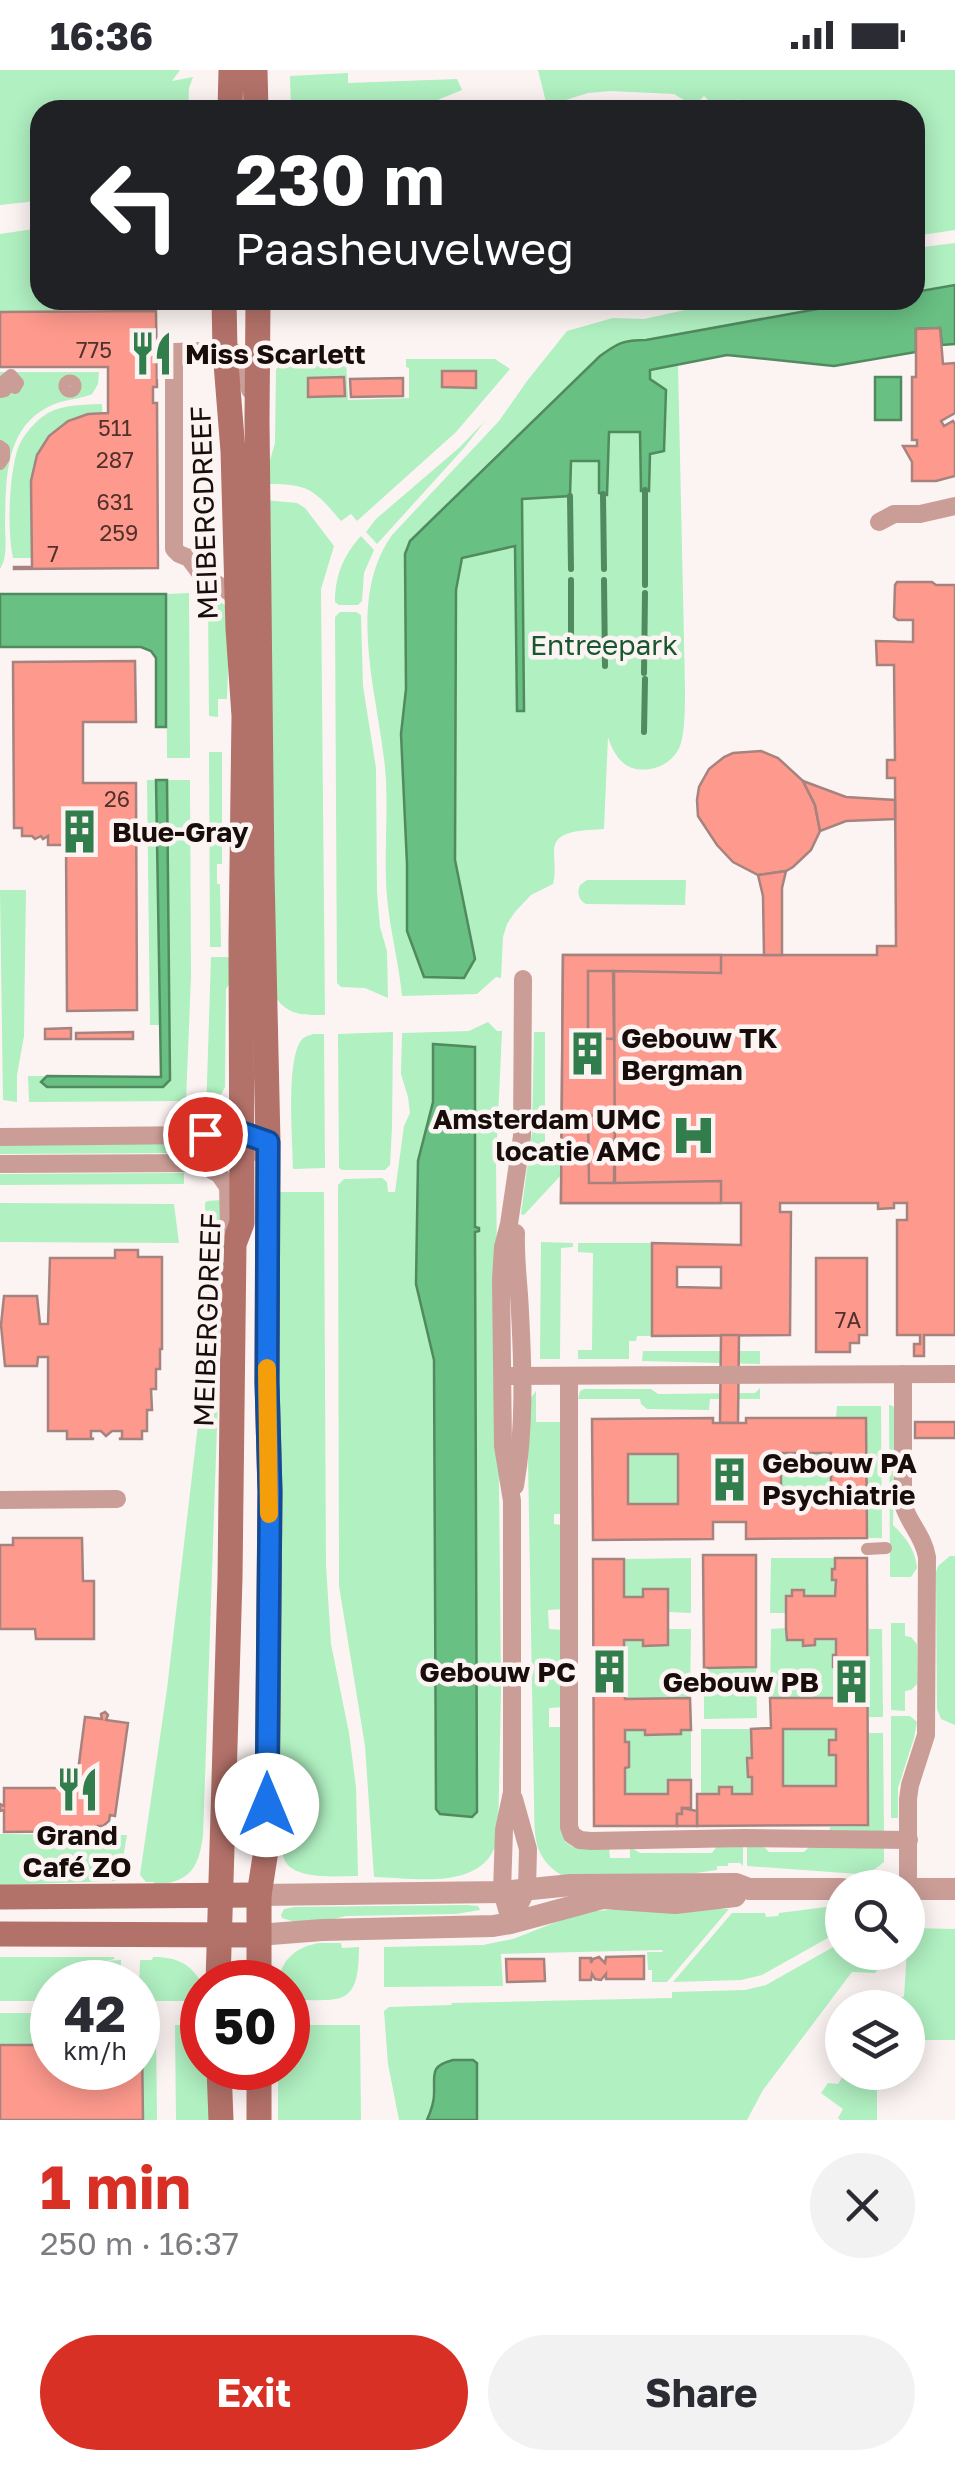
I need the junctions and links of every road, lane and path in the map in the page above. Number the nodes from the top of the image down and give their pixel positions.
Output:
1 (231, 70) edge
2 (256, 70) edge
3 (230, 100) edge
4 (256, 100) edge
5 (215, 310) edge
6 (258, 310) edge
7 (226, 351) junction
8 (0, 384) edge
9 (0, 392) edge
10 (257, 420) junction
11 (0, 446) edge
12 (0, 464) edge
13 (955, 506) edge
14 (878, 522) dead end
15 (236, 596) junction
16 (523, 980) dead end
17 (0, 1137) edge
18 (268, 1142) junction
19 (242, 1146) junction
20 (199, 1163) junction
21 (0, 1164) edge
22 (234, 1244) junction
23 (903, 1374) junction
24 (955, 1374) edge
25 (512, 1376) junction
26 (569, 1376) junction
27 (0, 1500) edge
28 (117, 1500) dead end
29 (867, 1548) dead end
30 (886, 1548) dead end
31 (512, 1792) junction
32 (908, 1840) junction
33 (908, 1870) edge
34 (527, 1888) junction
35 (925, 1888) edge
36 (749, 1889) junction
37 (825, 1889) edge
38 (955, 1889) edge
39 (502, 1892) junction
40 (220, 1895) junction
41 (259, 1895) junction
42 (0, 1896) edge
43 (511, 1923) junction
44 (0, 1934) edge
45 (218, 1935) junction
46 (258, 1935) junction
47 (218, 1960) edge
48 (258, 1960) edge
49 (219, 2090) edge
50 (259, 2090) edge
51 (221, 2120) edge
52 (260, 2120) edge

1 - 3 main road
2 - 4 main road
5 - 7 main road, MEIBERGDREEF
6 - 10 main road, MEIBERGDREEF
7 - 10 street
7 - 15 main road, MEIBERGDREEF
7 - 15 street
8 - 9 street
10 - 18 main road, MEIBERGDREEF
11 - 12 street
13 - 14 street
15 - 19 main road, MEIBERGDREEF
16 - 25 street
17 - 19 street
18 - 19 street
18 - 41 main road, MEIBERGDREEF
19 - 20 street
19 - 22 main road, MEIBERGDREEF
20 - 21 street
20 - 22 street
22 - 40 main road, MEIBERGDREEF
23 - 24 street
23 - 26 street
23 - 32 street
25 - 26 street
25 - 31 street
26 - 32 street
27 - 28 street
29 - 30 street
31 - 34 street
31 - 39 street
32 - 33 street
34 - 36 street
34 - 39 street
34 - 43 street
35 - 38 street
36 - 37 street
36 - 43 street
39 - 41 street
39 - 43 street
40 - 41 main road
40 - 42 main road
40 - 45 main road, MEIBERGDREEF
41 - 46 main road, MEIBERGDREEF
43 - 46 street
44 - 45 main road
45 - 46 main road
45 - 47 main road, MEIBERGDREEF
46 - 48 main road, MEIBERGDREEF
49 - 51 main road
50 - 52 main road

